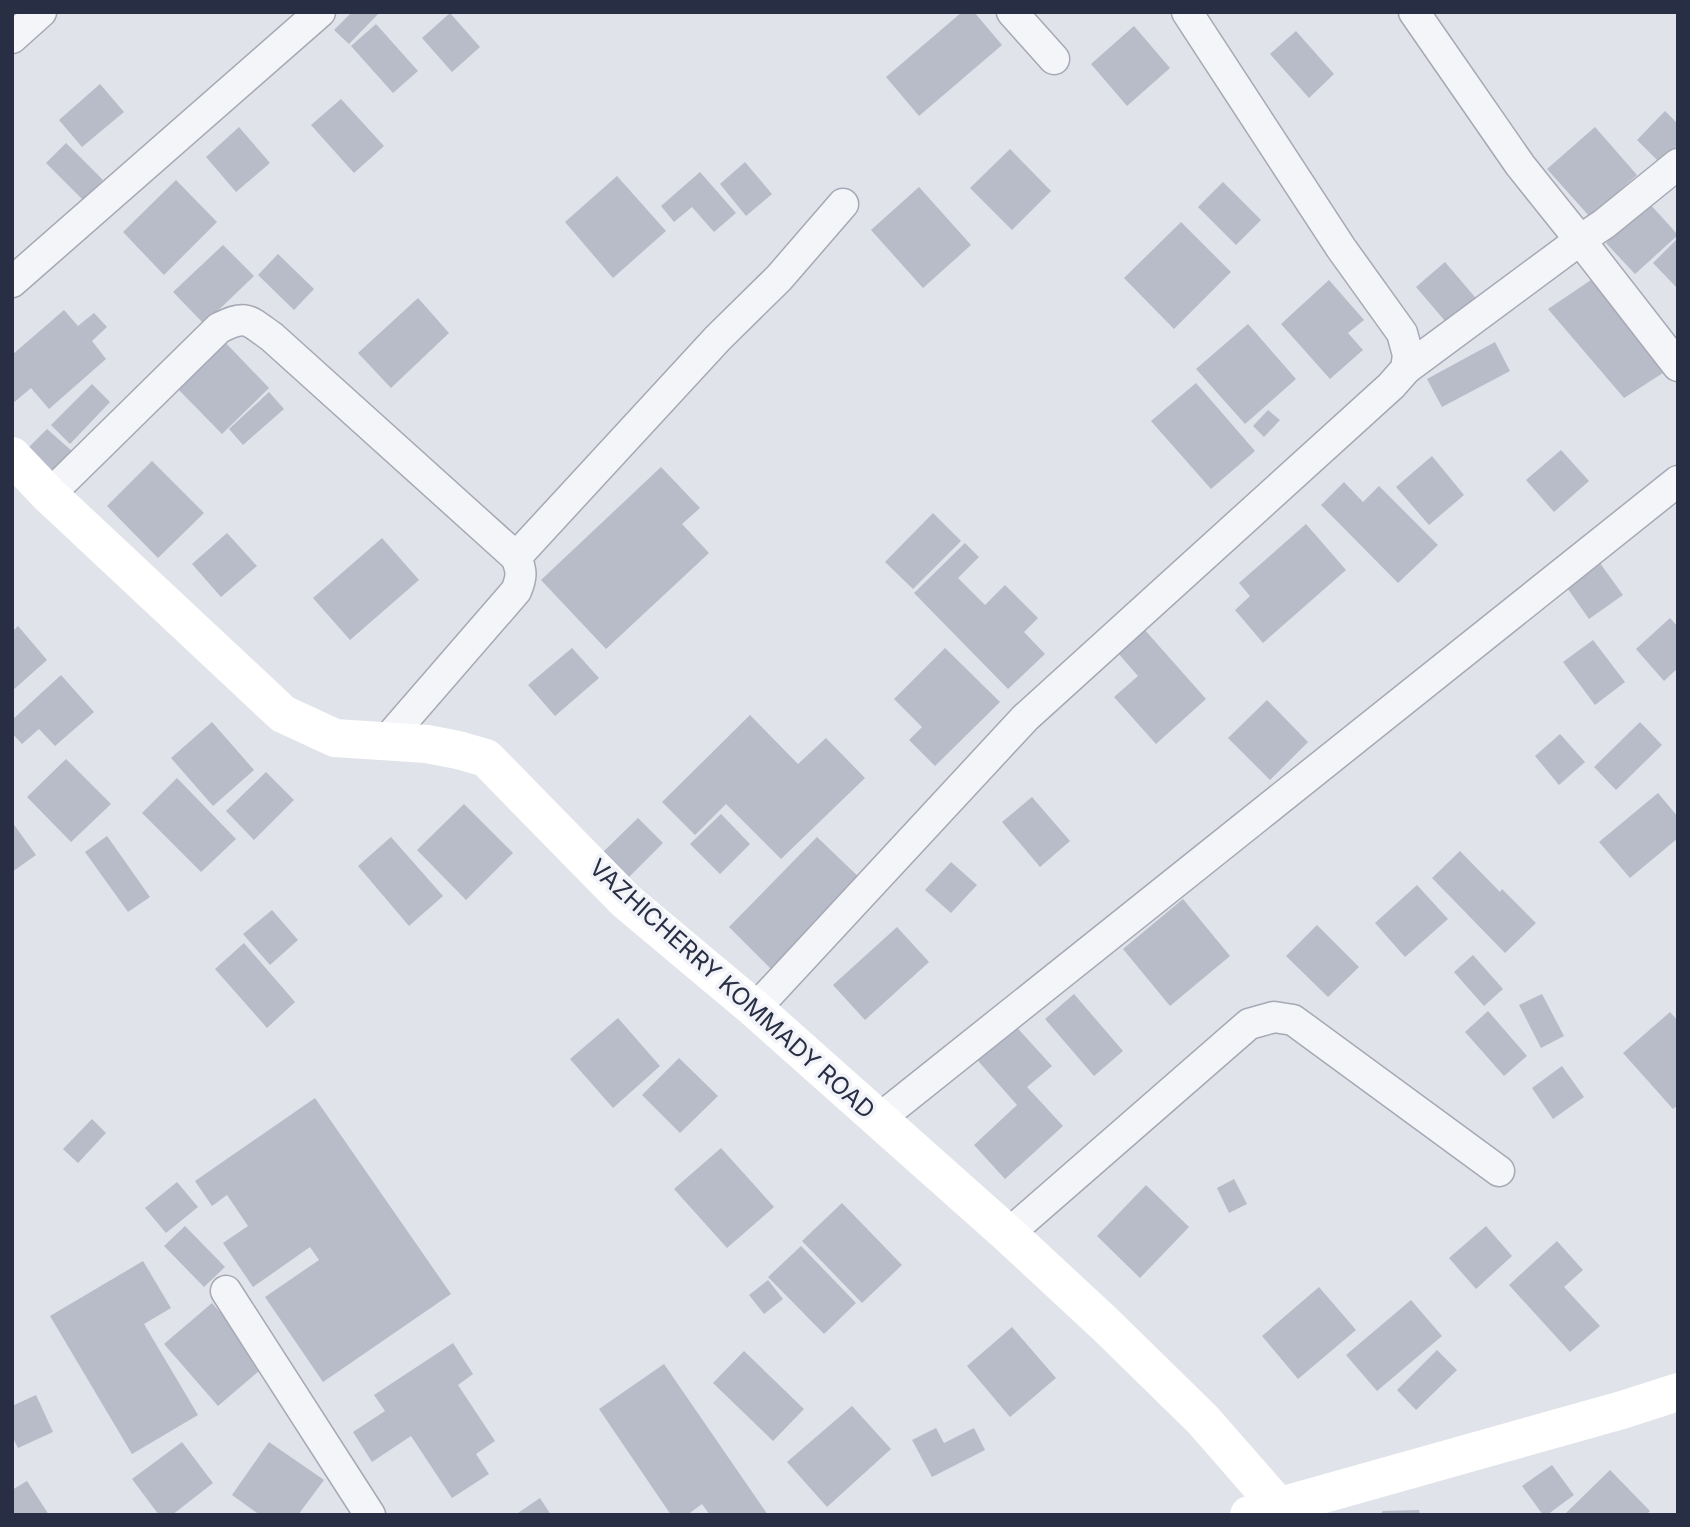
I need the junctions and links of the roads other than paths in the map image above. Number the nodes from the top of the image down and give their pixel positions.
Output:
1 (41, 12) edge
2 (320, 12) edge
3 (1012, 12) edge
4 (1187, 12) edge
5 (1414, 12) edge
6 (12, 38) edge
7 (1054, 59) dead end
8 (1678, 164) edge
9 (843, 204) dead end
10 (1580, 240) junction
11 (12, 282) edge
12 (1678, 366) edge
13 (1406, 369) junction
14 (12, 456) edge
15 (1678, 481) edge
16 (49, 495) junction
17 (516, 557) junction
18 (386, 741) junction
19 (755, 1009) junction
20 (879, 1119) junction
21 (1499, 1171) dead end
22 (1009, 1234) junction
23 (226, 1292) dead end
24 (1678, 1392) edge
25 (1273, 1512) edge
26 (370, 1515) edge

1 - 6 street
2 - 11 street
3 - 7 street
4 - 13 street
5 - 10 street
8 - 10 street
9 - 17 street
10 - 12 street
10 - 13 street
13 - 19 street
14 - 16 main road, VAZHICHERRY KOMMADY ROAD
15 - 20 street
16 - 17 street
16 - 18 main road, VAZHICHERRY KOMMADY ROAD
17 - 18 street
18 - 19 main road, VAZHICHERRY KOMMADY ROAD
19 - 20 main road, VAZHICHERRY KOMMADY ROAD
20 - 22 main road, VAZHICHERRY KOMMADY ROAD
21 - 22 street
22 - 25 main road, VAZHICHERRY KOMMADY ROAD
23 - 26 street
24 - 25 main road

